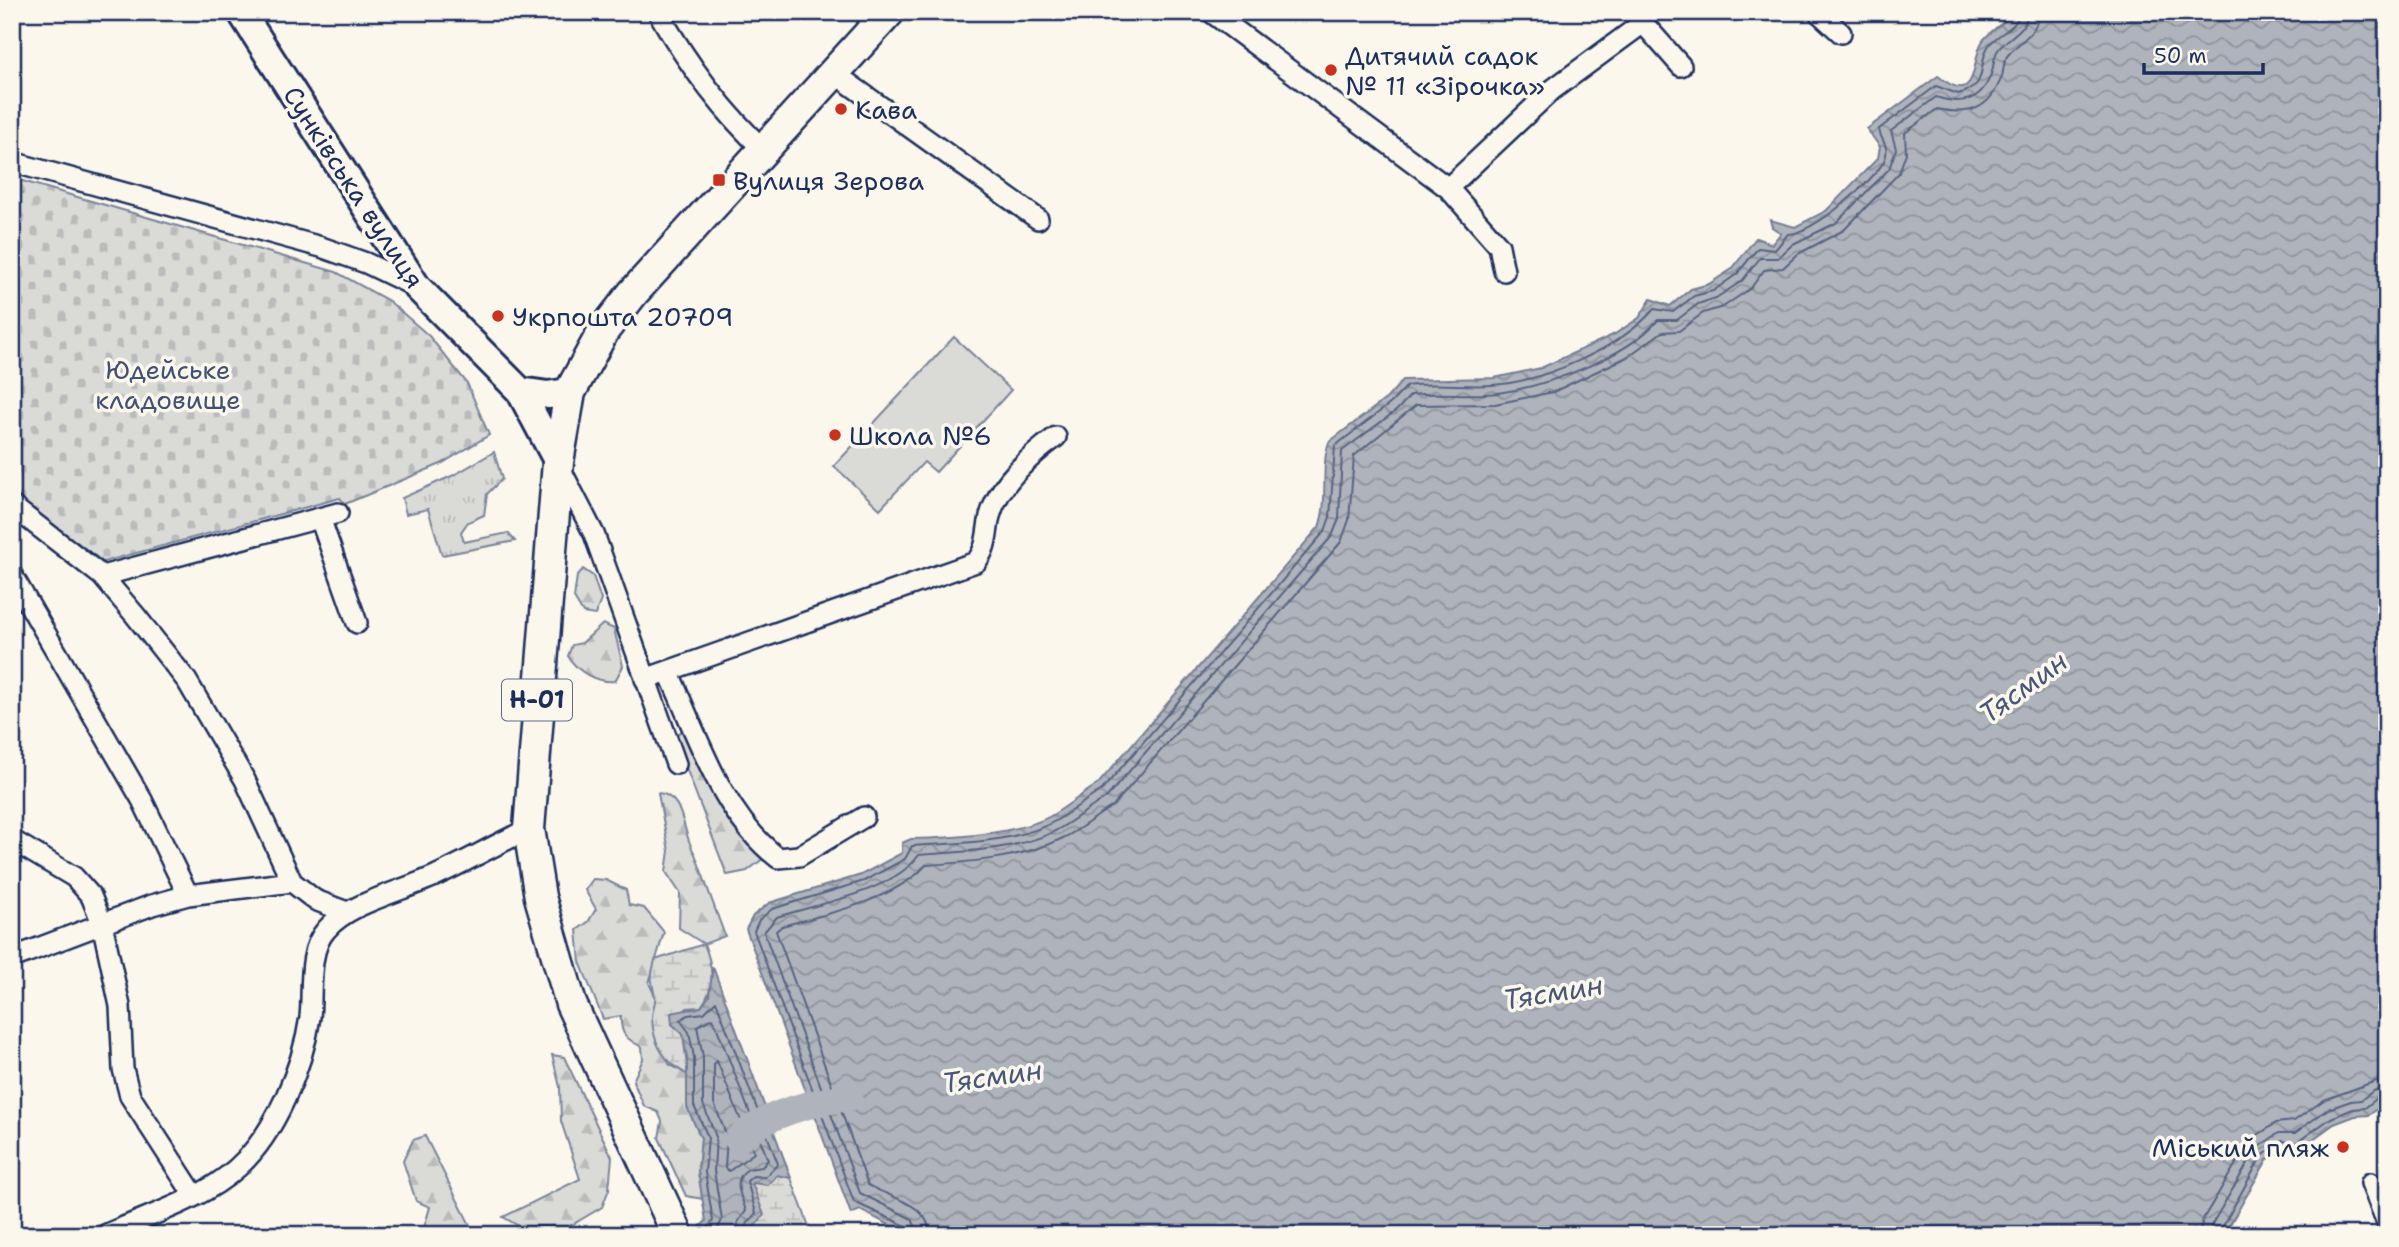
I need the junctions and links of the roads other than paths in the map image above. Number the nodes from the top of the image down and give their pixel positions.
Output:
1 (241, 12) edge
2 (658, 12) edge
3 (889, 12) edge
4 (1211, 12) edge
5 (1818, 12) edge
6 (1841, 33) dead end
7 (1681, 66) dead end
8 (834, 73) junction
9 (764, 150) junction
10 (12, 162) edge
11 (1448, 188) junction
12 (1038, 219) dead end
13 (1504, 271) dead end
14 (417, 287) junction
15 (520, 391) junction
16 (570, 392) junction
17 (1056, 437) dead end
18 (558, 462) junction
19 (12, 506) edge
20 (12, 575) edge
21 (102, 576) junction
22 (357, 623) dead end
23 (668, 671) junction
24 (645, 679) junction
25 (676, 764) dead end
26 (864, 817) dead end
27 (529, 829) junction
28 (12, 840) edge
29 (292, 882) junction
30 (188, 895) junction
31 (315, 900) junction
32 (344, 912) junction
33 (102, 923) junction
34 (324, 932) junction
35 (12, 958) edge
36 (2371, 1183) dead end
37 (194, 1195) junction
38 (2387, 1223) edge
39 (104, 1235) edge
40 (678, 1235) edge

1 - 14 street, Сунківська вулиця
2 - 9 street
3 - 8 main road, Н-01
4 - 11 street
5 - 6 street
7 - 11 street
8 - 9 main road, Н-01
8 - 12 street
9 - 16 main road, Н-01
10 - 14 street
11 - 13 street
14 - 15 street, Сунківська вулиця
15 - 16 street
15 - 18 street, Сунківська вулиця
16 - 18 main road, Н-01
17 - 23 street
18 - 24 street, Сунківська вулиця
18 - 27 main road, Н-01
19 - 21 street
20 - 30 street
21 - 22 street
21 - 29 street
23 - 24 street
23 - 26 street
24 - 25 street, Сунківська вулиця
27 - 32 street
27 - 40 main road, Н-01
28 - 33 street
29 - 30 street
29 - 31 street
30 - 33 street
31 - 32 street
31 - 34 street
32 - 34 street
33 - 35 street
33 - 37 street
34 - 37 street
36 - 38 street
37 - 39 street

